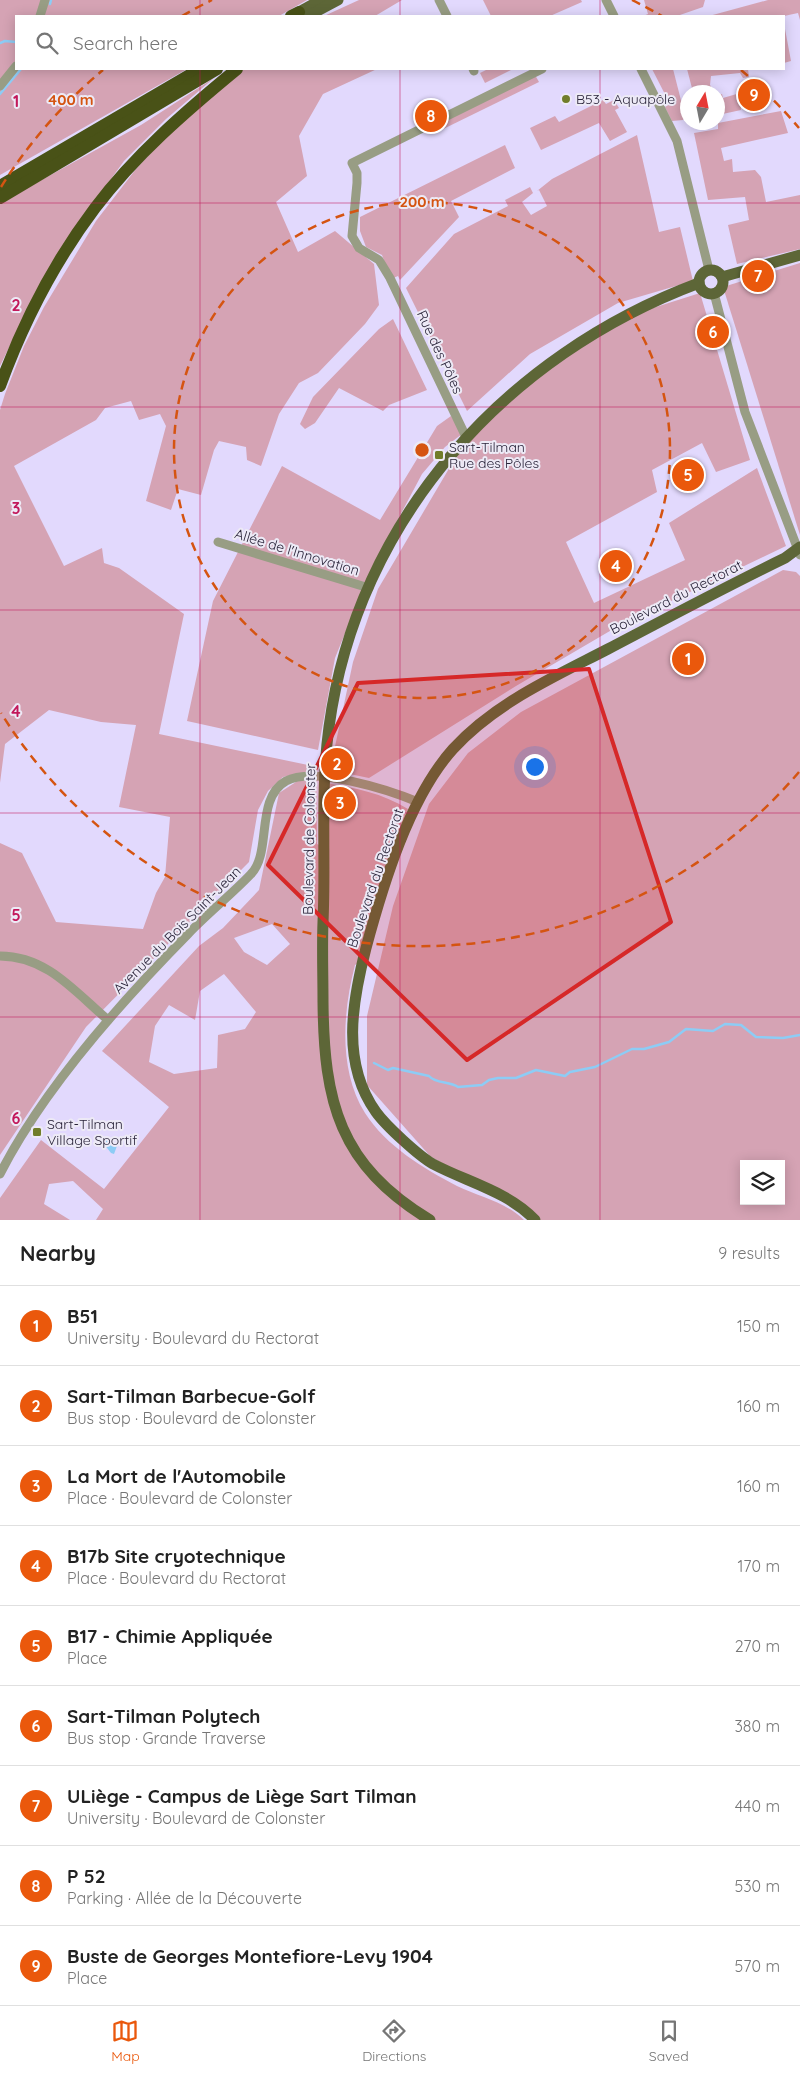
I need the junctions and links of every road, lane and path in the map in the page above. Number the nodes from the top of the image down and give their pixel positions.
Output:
1 (45, 0) edge
2 (321, 0) edge
3 (338, 0) edge
4 (440, 0) edge
5 (606, 0) edge
6 (40, 15) edge
7 (299, 15) edge
8 (447, 15) edge
9 (614, 15) edge
10 (15, 67) edge
11 (198, 70) edge
12 (216, 70) edge
13 (236, 70) edge
14 (540, 70) edge
15 (642, 70) edge
16 (0, 86) edge
17 (19, 175) junction
18 (0, 180) edge
19 (0, 186) edge
20 (0, 198) edge
21 (800, 255) edge
22 (709, 270) junction
23 (722, 277) junction
24 (699, 283) junction
25 (714, 293) junction
26 (0, 386) edge
27 (466, 437) junction
28 (218, 542) dead end
29 (799, 550) edge
30 (369, 588) junction
31 (323, 778) junction
32 (418, 802) junction
33 (0, 956) edge
34 (108, 1020) junction
35 (0, 1173) edge
36 (430, 1220) edge
37 (535, 1220) edge

1 - 6 street
2 - 7 main road
3 - 7 main road
4 - 8 street
5 - 9 street
10 - 16 street
11 - 17 highway
12 - 20 highway
13 - 26 highway
14 - 27 street, Rue des Pôles
15 - 22 street
17 - 18 highway
17 - 19 highway
21 - 23 main road
22 - 23 main road
22 - 24 main road, Boulevard de Colonster
23 - 25 main road
24 - 25 main road
24 - 27 main road, Boulevard de Colonster
25 - 29 street
27 - 30 main road, Boulevard de Colonster
28 - 30 street, Allée de l'Innovation
29 - 32 main road, Boulevard du Rectorat
30 - 31 main road, Boulevard de Colonster
31 - 32 street, Avenue du Bois Saint-Jean
31 - 34 street, Avenue du Bois Saint-Jean
31 - 36 main road, Boulevard de Colonster
32 - 37 main road, Boulevard du Rectorat
33 - 34 street
34 - 35 street, Avenue du Bois Saint-Jean

